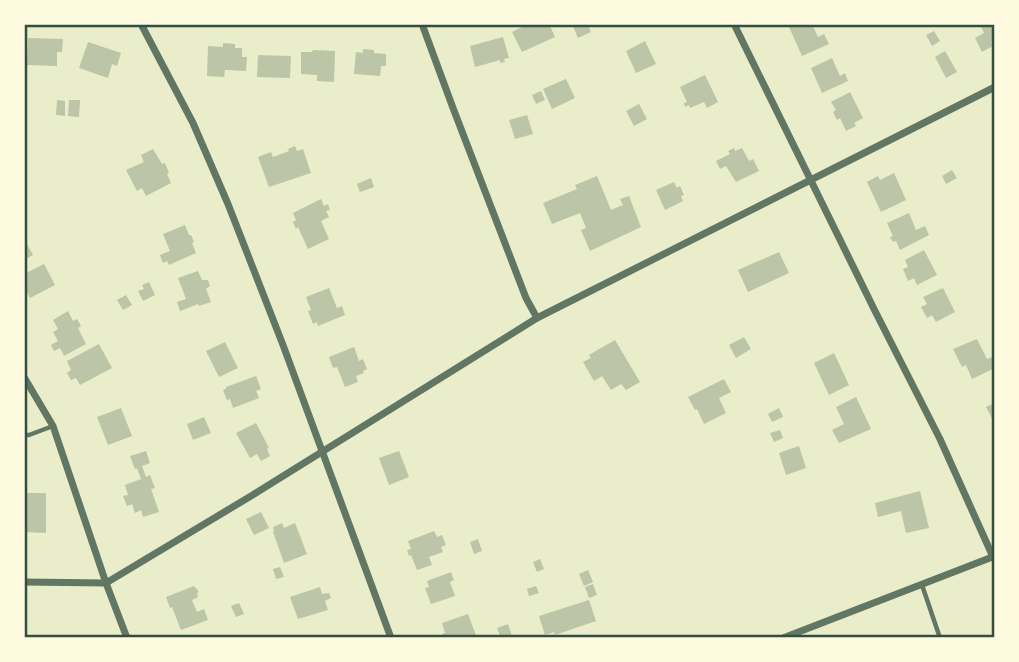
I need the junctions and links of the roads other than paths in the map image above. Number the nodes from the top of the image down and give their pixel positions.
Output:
1 (141, 24) edge
2 (422, 24) edge
3 (734, 24) edge
4 (995, 87) edge
5 (811, 179) junction
6 (537, 318) junction
7 (24, 377) edge
8 (52, 426) junction
9 (24, 435) edge
10 (321, 451) junction
11 (994, 557) edge
12 (24, 582) edge
13 (106, 583) junction
14 (922, 585) junction
15 (127, 638) edge
16 (391, 638) edge
17 (783, 638) edge
18 (940, 638) edge

1 - 10 street
2 - 6 street
3 - 5 street
4 - 5 street
5 - 6 street
5 - 11 street
6 - 10 street
7 - 8 street
8 - 9 lane
8 - 13 street
10 - 13 street
10 - 16 street
11 - 14 street
12 - 13 street
13 - 15 street
14 - 17 street
14 - 18 lane

